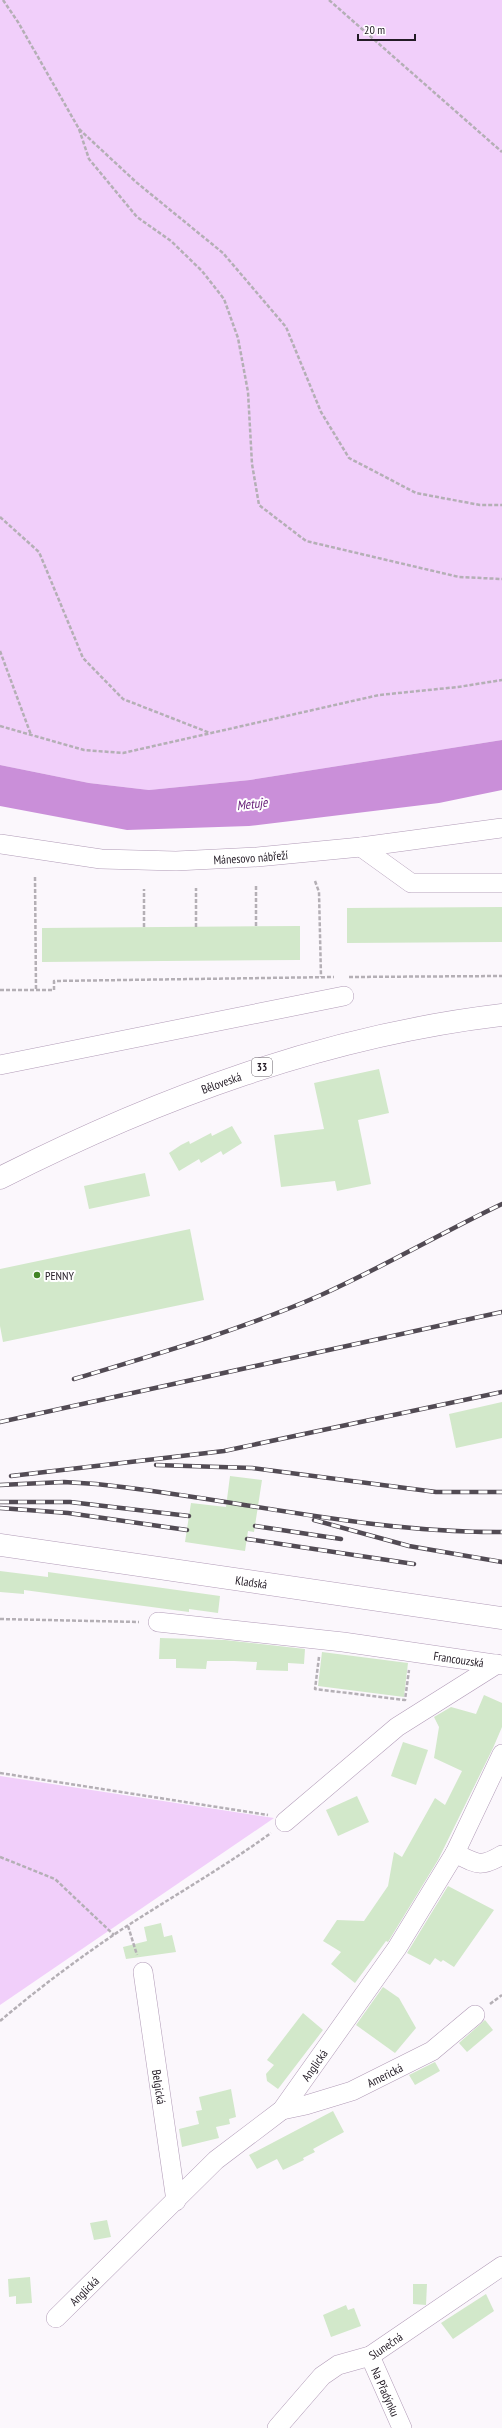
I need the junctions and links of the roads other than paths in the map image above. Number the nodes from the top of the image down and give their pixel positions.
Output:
1 (502, 828) edge
2 (0, 844) edge
3 (361, 847) junction
4 (502, 883) edge
5 (344, 996) dead end
6 (502, 1015) edge
7 (0, 1065) edge
8 (0, 1178) edge
9 (0, 1545) edge
10 (502, 1618) edge
11 (158, 1622) road end
12 (500, 1664) edge
13 (502, 1754) edge
14 (289, 1819) road end
15 (455, 1853) junction
16 (502, 1855) edge
17 (143, 1972) road end
18 (475, 2015) dead end
19 (282, 2110) junction
20 (176, 2200) junction
21 (502, 2266) edge
22 (56, 2318) dead end
23 (370, 2356) junction
24 (276, 2428) edge
25 (402, 2428) edge

1 - 3 street, Mánesovo nábřeží
2 - 3 street, Mánesovo nábřeží
3 - 4 street
5 - 7 street
6 - 8 main road, Běloveská / 33
9 - 10 main road, Kladská
11 - 12 street, Francouzská
12 - 14 street, Francouzská
13 - 15 street, Anglická
15 - 16 street
15 - 19 street, Anglická
17 - 20 street, Belgická
18 - 19 street, Americká
19 - 20 street, Anglická
20 - 22 street, Anglická
21 - 23 street, Slunečná
23 - 24 street, Slunečná
23 - 25 street, Na Přadýnku

